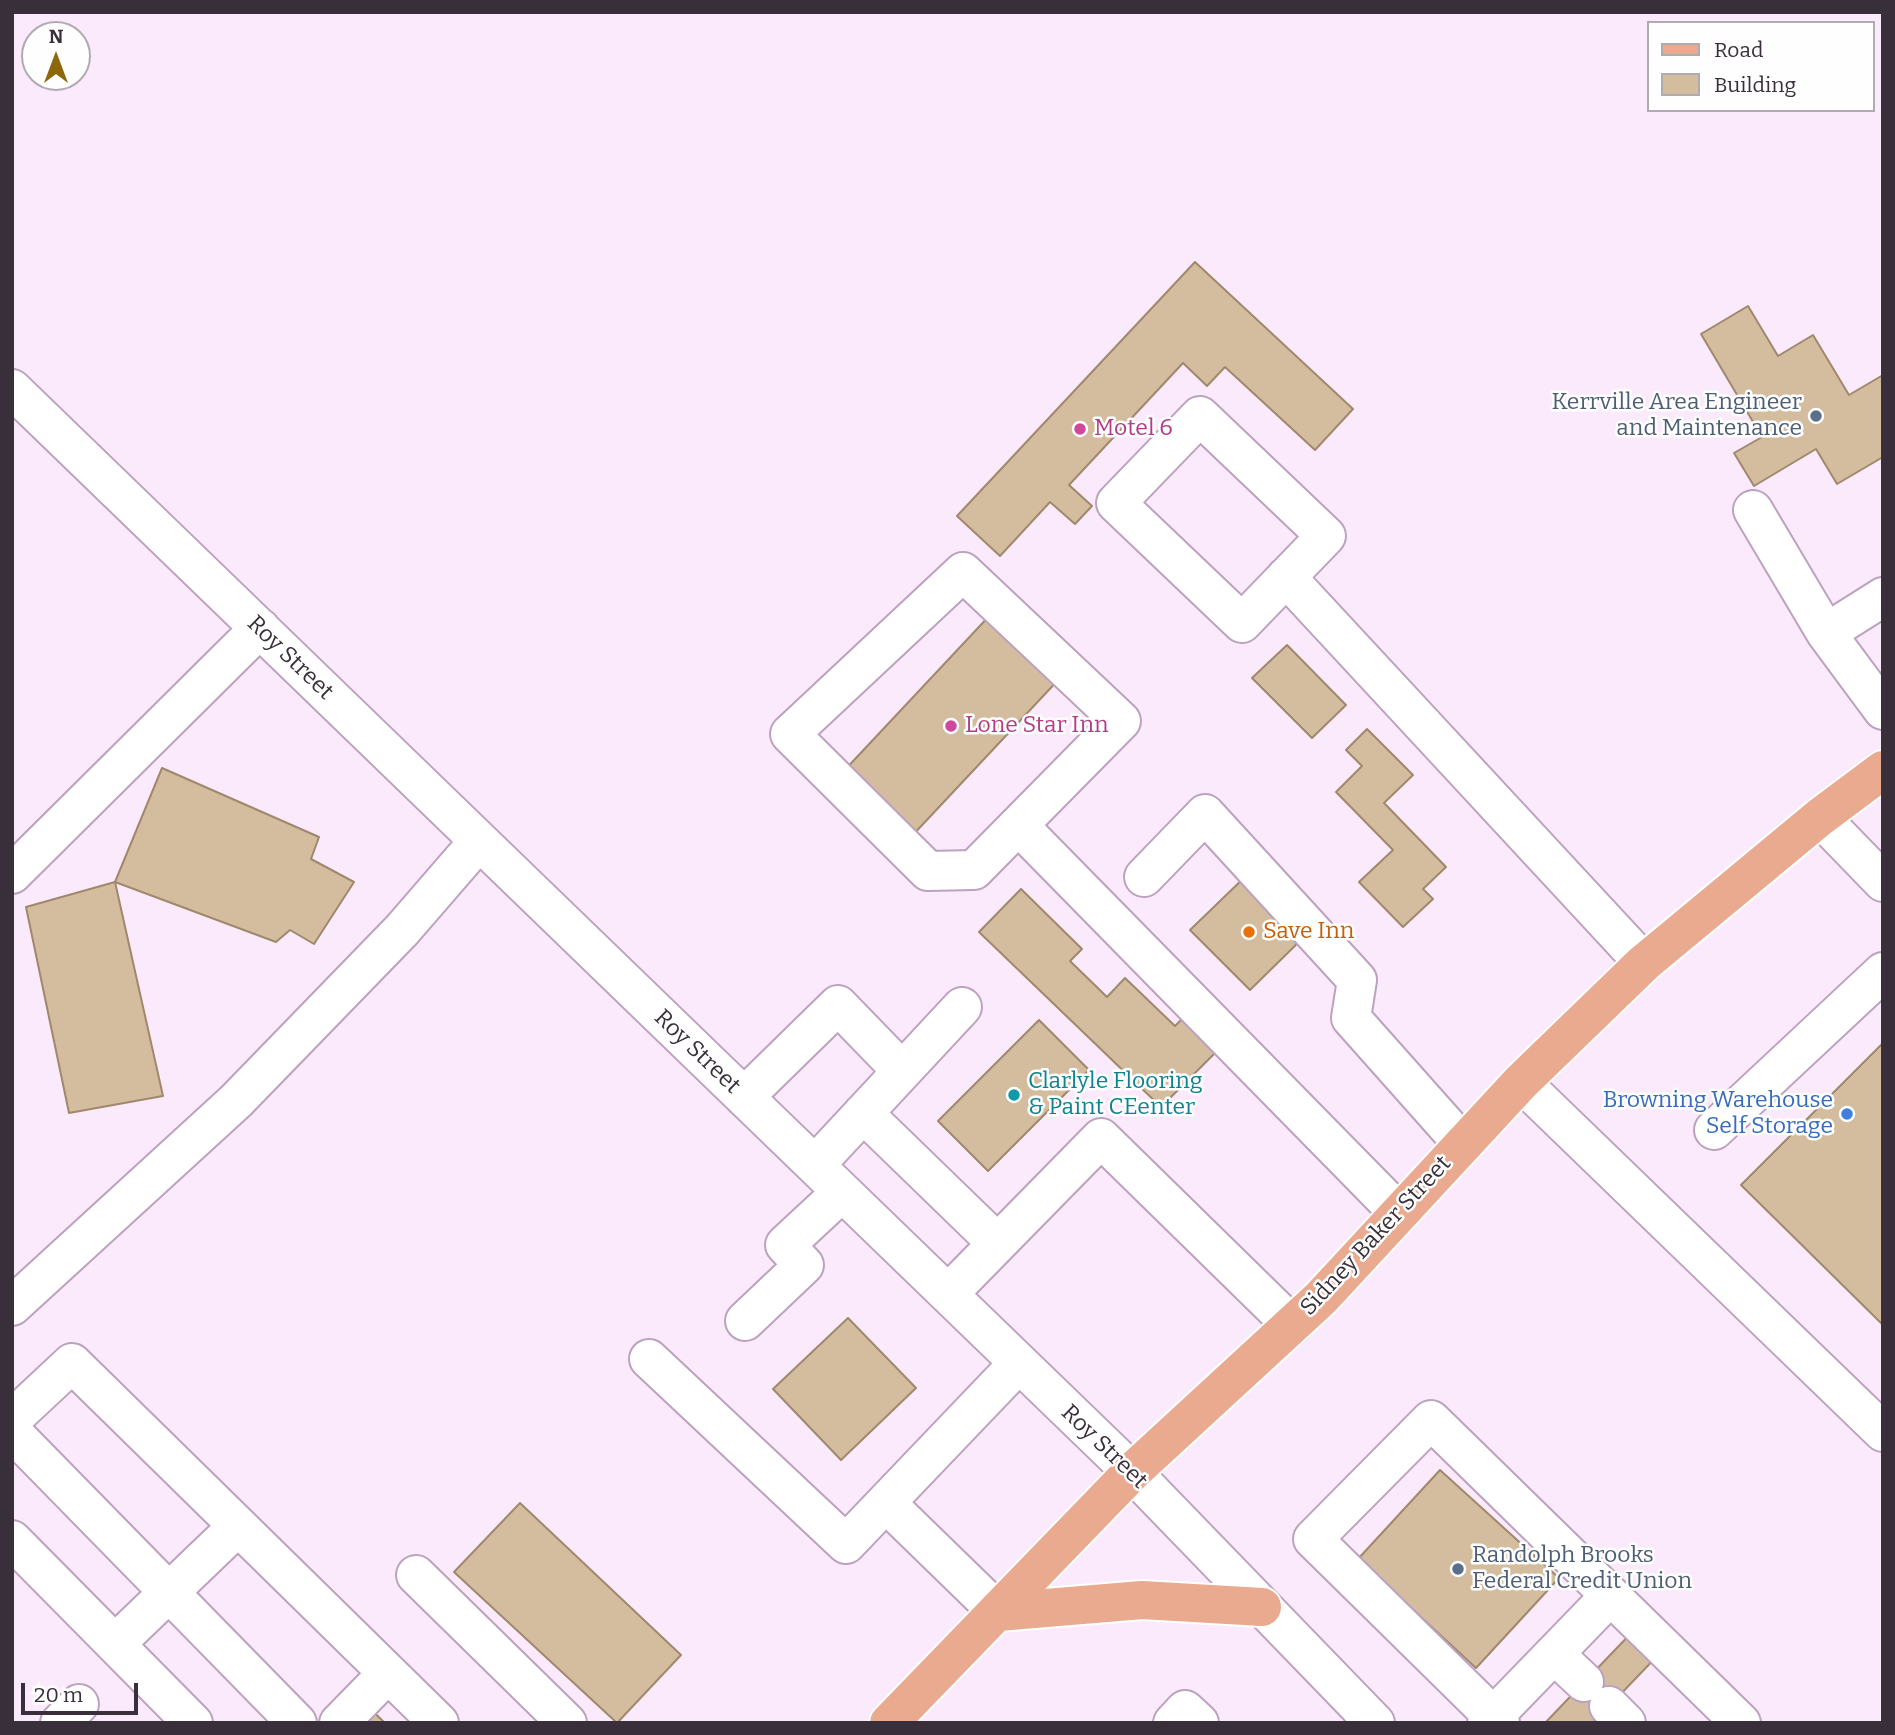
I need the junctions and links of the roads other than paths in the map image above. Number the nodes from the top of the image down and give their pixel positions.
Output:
1 (12, 389) edge
2 (1753, 510) dead end
3 (1286, 577) junction
4 (1883, 597) edge
5 (260, 628) junction
6 (1826, 634) junction
7 (1883, 710) edge
8 (1883, 771) edge
9 (1820, 817) junction
10 (1020, 827) junction
11 (479, 841) junction
12 (12, 874) edge
13 (1144, 877) dead end
14 (1883, 881) edge
15 (1644, 963) junction
16 (1883, 972) edge
17 (962, 1007) dead end
18 (902, 1071) junction
19 (1521, 1082) junction
20 (744, 1097) junction
21 (863, 1113) junction
22 (1714, 1129) dead end
23 (1464, 1144) junction
24 (815, 1165) junction
25 (842, 1192) junction
26 (1399, 1213) junction
27 (998, 1243) junction
28 (948, 1294) junction
29 (12, 1306) edge
30 (745, 1321) dead end
31 (1292, 1325) junction
32 (649, 1359) dead end
33 (1019, 1363) junction
34 (12, 1419) edge
35 (12, 1432) edge
36 (1883, 1432) edge
37 (1132, 1472) junction
38 (886, 1503) junction
39 (238, 1526) junction
40 (12, 1539) edge
41 (416, 1575) dead end
42 (169, 1592) junction
43 (1610, 1596) junction
44 (1262, 1607) junction
45 (998, 1612) junction
46 (115, 1644) junction
47 (1554, 1654) junction
48 (388, 1673) junction
49 (1606, 1704) edge
50 (1494, 1720) edge
51 (193, 1723) edge
52 (297, 1723) edge
53 (339, 1723) edge
54 (439, 1723) edge
55 (568, 1723) edge
56 (889, 1723) edge
57 (1173, 1723) edge
58 (1199, 1723) edge
59 (1375, 1723) edge
60 (1741, 1723) edge

1 - 5 street, Roy Street
2 - 6 street
3 - 3 street
3 - 15 street
4 - 6 street
5 - 11 street, Roy Street
5 - 12 street
6 - 7 street
8 - 9 main road, Sidney Baker Street
9 - 14 street
9 - 15 main road, Sidney Baker Street
10 - 10 street
10 - 26 street
11 - 20 street, Roy Street
11 - 29 street
13 - 23 street
15 - 19 main road, Sidney Baker Street
16 - 22 street
17 - 18 street
18 - 20 street
18 - 21 street
19 - 23 main road, Sidney Baker Street
19 - 36 street
20 - 24 street, Roy Street
21 - 24 street
21 - 27 street
23 - 26 main road, Sidney Baker Street
24 - 25 street, Roy Street
25 - 28 street, Roy Street
25 - 30 street
26 - 31 main road, Sidney Baker Street
27 - 28 street
27 - 31 street
28 - 33 street, Roy Street
31 - 37 main road, Sidney Baker Street
32 - 38 street
33 - 37 street, Roy Street
33 - 38 street
34 - 39 street
35 - 42 street
37 - 44 street, Roy Street
37 - 45 main road, Sidney Baker Street
38 - 45 street
39 - 42 street
39 - 48 street
40 - 46 street
41 - 55 street
42 - 46 street
42 - 52 street
43 - 47 street
43 - 50 street
43 - 60 street
44 - 45 main road
44 - 59 street, Roy Street
45 - 56 main road, Sidney Baker Street
46 - 51 street
47 - 49 street
47 - 50 street
48 - 53 street
48 - 54 street
57 - 58 street

